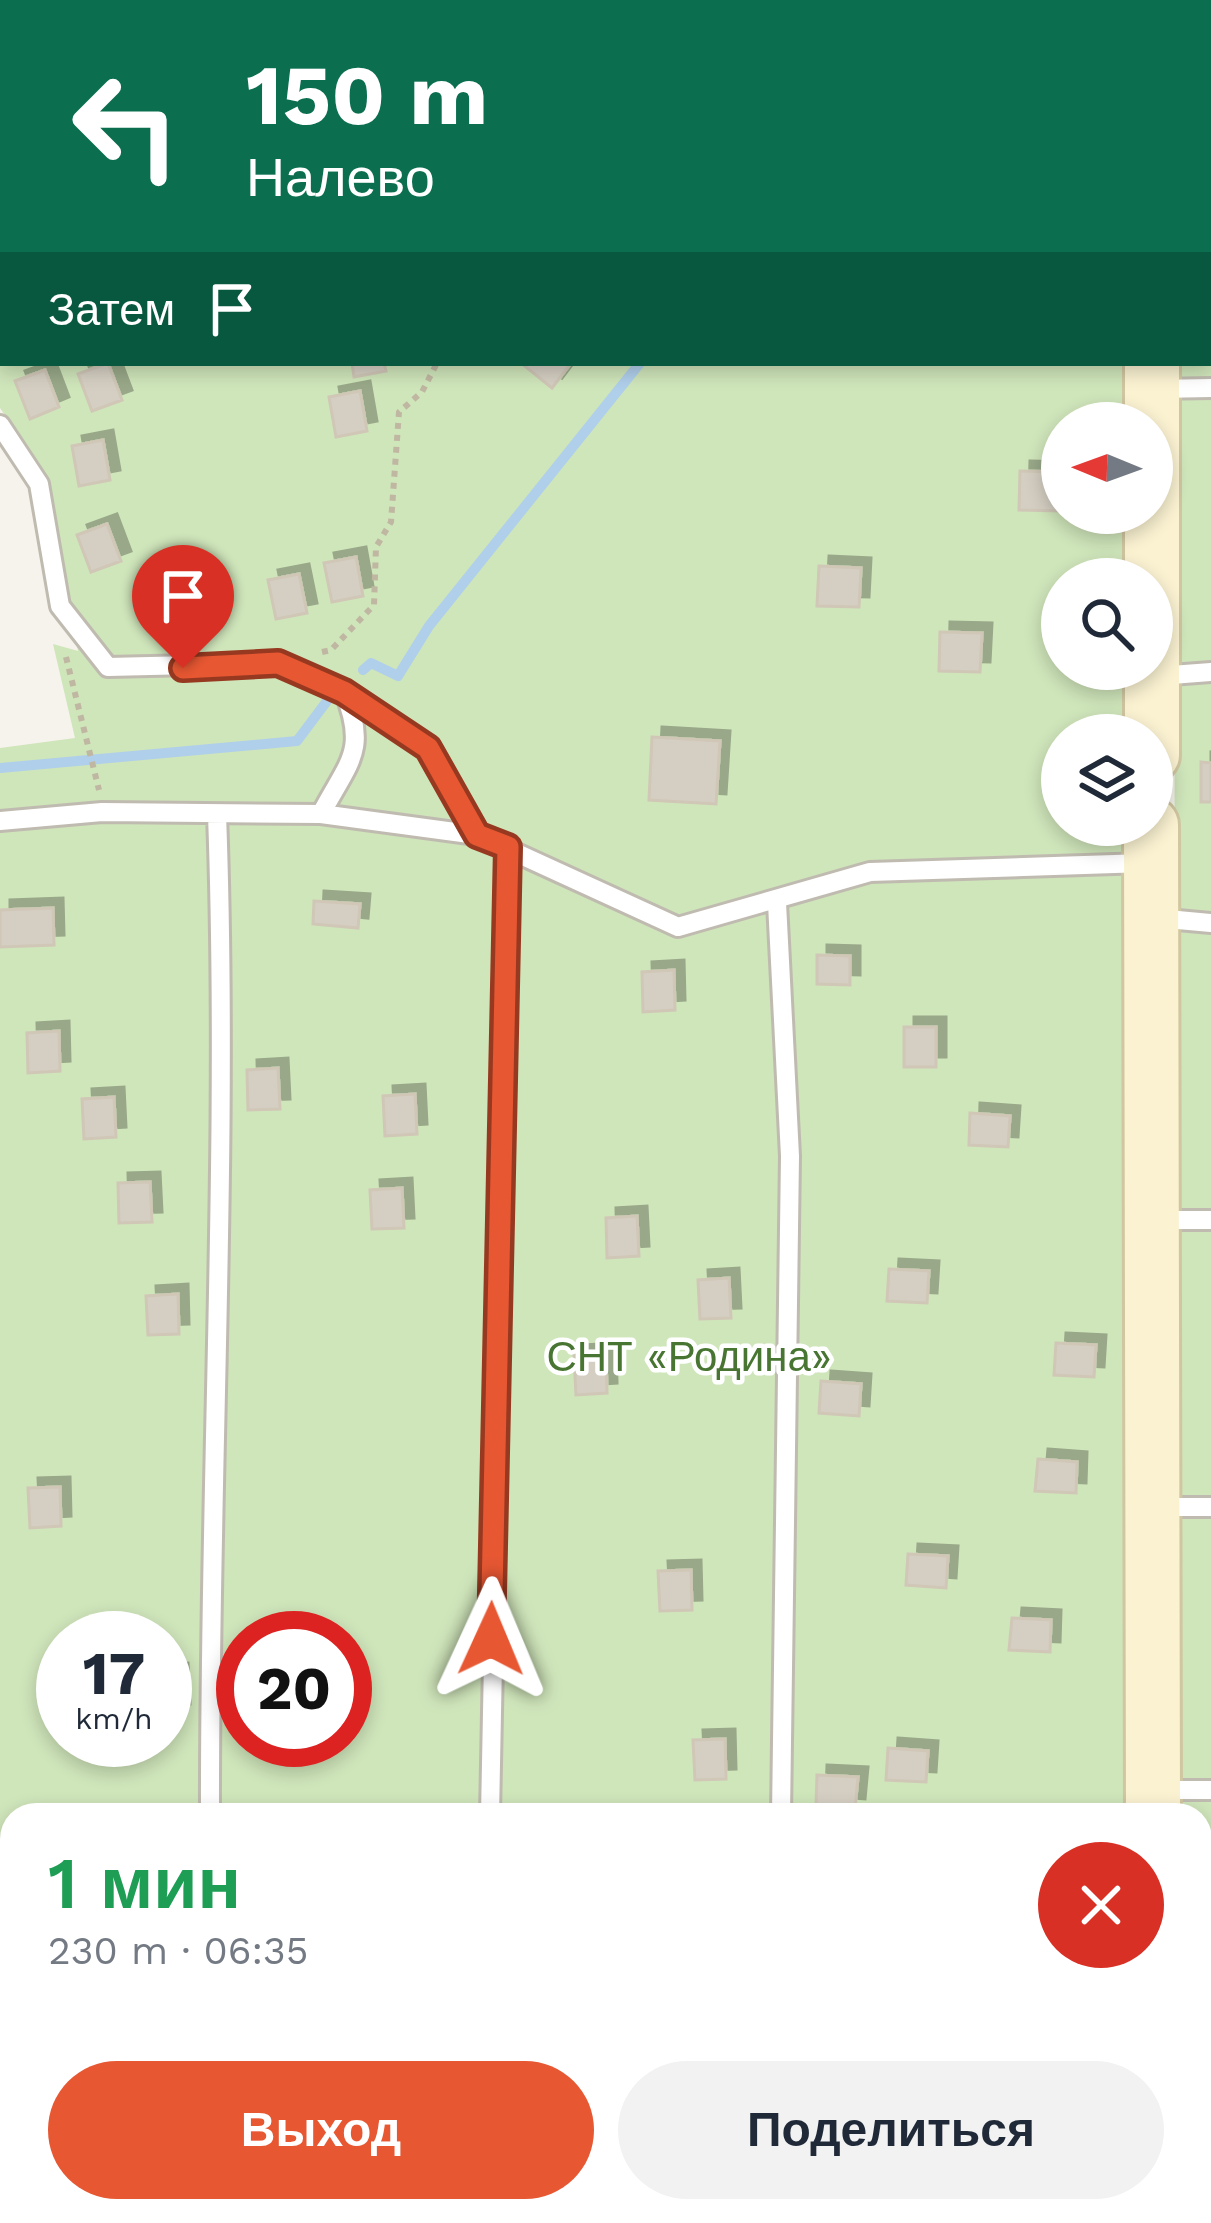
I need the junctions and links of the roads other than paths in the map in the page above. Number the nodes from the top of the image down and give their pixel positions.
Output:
1 (1152, 376) edge
2 (1211, 388) edge
3 (0, 425) edge
4 (1153, 558) edge
5 (1211, 672) edge
6 (1173, 675) edge
7 (344, 692) junction
8 (218, 814) junction
9 (320, 814) junction
10 (0, 821) edge
11 (477, 835) junction
12 (1130, 846) edge
13 (1150, 846) edge
14 (508, 847) junction
15 (777, 903) junction
16 (1152, 918) junction
17 (1211, 923) edge
18 (1153, 1220) junction
19 (1211, 1220) edge
20 (1153, 1507) junction
21 (1211, 1507) edge
22 (1211, 1790) edge
23 (210, 1803) edge
24 (490, 1803) edge
25 (781, 1803) edge
26 (1153, 1803) edge

1 - 2 lane
1 - 4 street
3 - 7 lane
5 - 6 lane
7 - 9 lane
7 - 11 lane
8 - 9 lane
8 - 10 lane
8 - 23 lane
9 - 11 lane
11 - 14 lane
12 - 15 lane
13 - 16 street
14 - 15 lane
14 - 24 lane
15 - 25 lane
16 - 17 lane
16 - 18 street
18 - 19 lane
18 - 20 street
20 - 21 lane
20 - 26 street
22 - 26 lane

